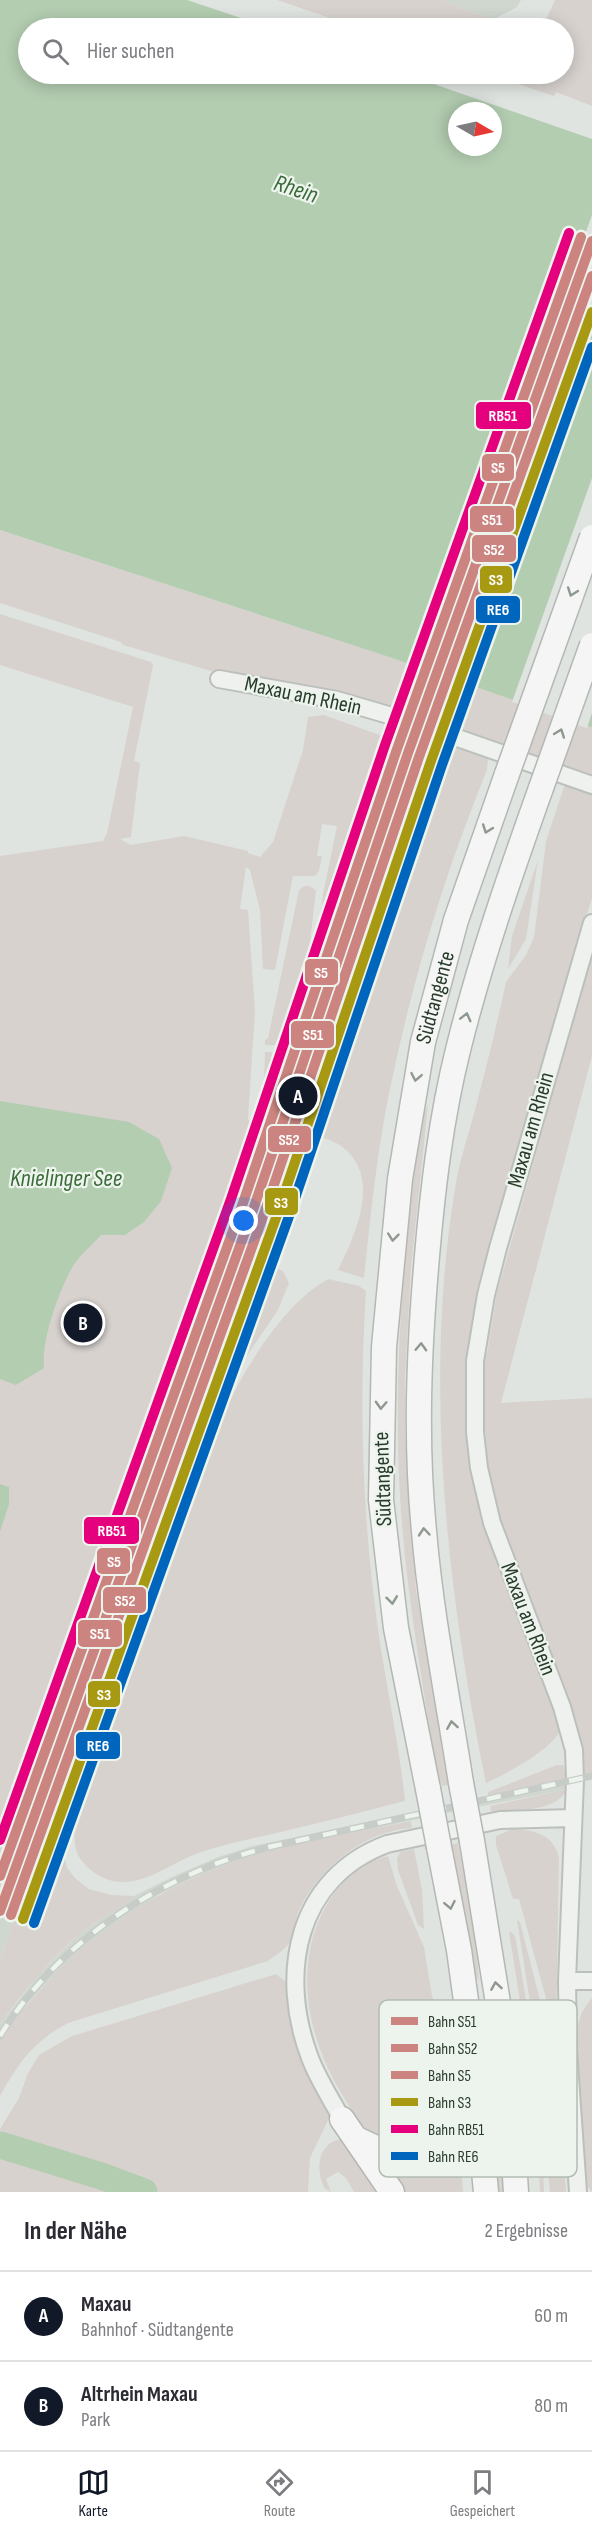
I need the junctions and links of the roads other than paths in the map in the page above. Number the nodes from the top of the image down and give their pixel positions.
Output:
1 (592, 537) edge
2 (592, 645) edge
3 (219, 679) dead end
4 (592, 786) edge
5 (592, 923) edge
6 (573, 1818) junction
7 (567, 1981) junction
8 (592, 1981) edge
9 (466, 2000) edge
10 (498, 2000) edge
11 (567, 2000) edge
12 (342, 2119) joint
13 (357, 2139) junction
14 (379, 2149) edge
15 (379, 2175) edge
16 (381, 2177) edge
17 (485, 2177) edge
18 (515, 2177) edge
19 (577, 2177) edge
20 (392, 2192) edge
21 (486, 2192) edge
22 (516, 2192) edge
23 (578, 2192) edge

1 -> 9 highway, Südtangente, bridge
10 -> 2 highway, Südtangente, bridge
3 - 4 street, Maxau am Rhein
5 - 6 street, Maxau am Rhein
6 - 7 street, Maxau am Rhein
6 - 12 street
7 - 8 street
7 - 11 street, Maxau am Rhein
12 - 13 highway
13 - 14 highway
13 - 15 highway
16 - 20 highway
17 - 21 highway, Südtangente
22 -> 18 highway, Südtangente, bridge
19 - 23 street, Maxau am Rhein

